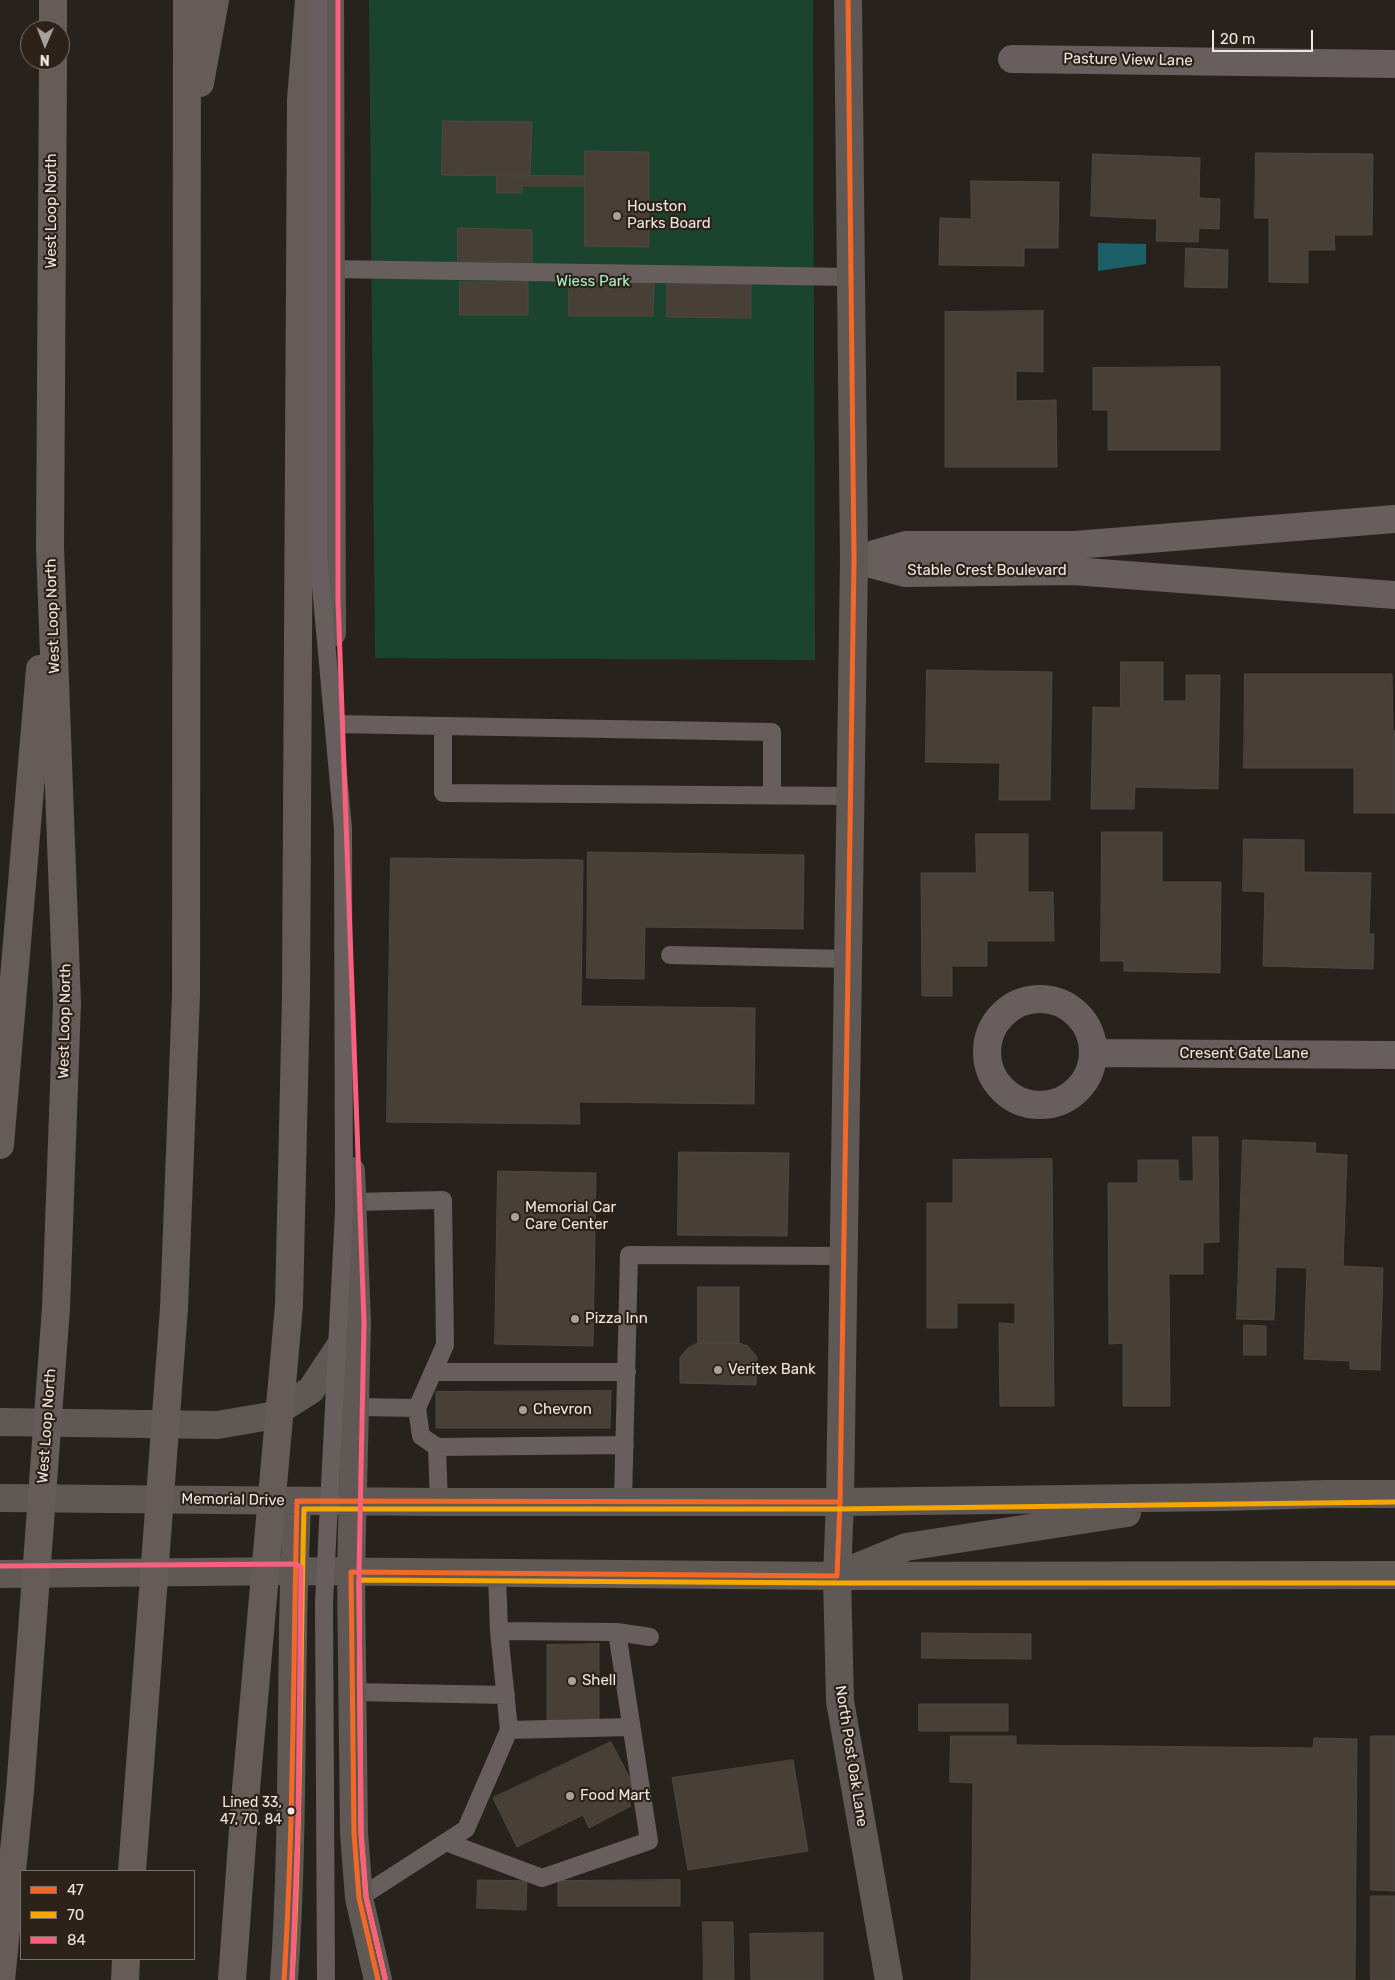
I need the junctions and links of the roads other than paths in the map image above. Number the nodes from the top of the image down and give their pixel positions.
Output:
1 (53, 0) edge
2 (187, 0) edge
3 (215, 0) edge
4 (309, 0) edge
5 (318, 0) edge
6 (330, 0) edge
7 (848, 0) edge
8 (53, 20) edge
9 (1012, 59) dead end
10 (1395, 64) edge
11 (53, 70) edge
12 (187, 151) junction
13 (330, 269) junction
14 (851, 277) junction
15 (1395, 519) edge
16 (50, 548) junction
17 (854, 560) junction
18 (1395, 595) edge
19 (335, 724) junction
20 (443, 726) junction
21 (772, 795) junction
22 (851, 796) junction
23 (670, 954) dead end
24 (848, 959) junction
25 (1093, 1053) dead end
26 (1395, 1055) edge
27 (0, 1145) edge
28 (352, 1202) junction
29 (843, 1256) junction
30 (357, 1322) junction
31 (434, 1372) junction
32 (627, 1372) junction
33 (355, 1407) junction
34 (417, 1408) junction
35 (0, 1422) edge
36 (625, 1446) junction
37 (437, 1447) junction
38 (1395, 1494) edge
39 (1223, 1497) junction
40 (0, 1498) edge
41 (297, 1501) junction
42 (353, 1501) junction
43 (439, 1502) junction
44 (623, 1502) junction
45 (840, 1502) junction
46 (295, 1571) junction
47 (351, 1572) junction
48 (0, 1574) edge
49 (498, 1574) junction
50 (1395, 1575) edge
51 (837, 1576) junction
52 (499, 1631) junction
53 (617, 1632) junction
54 (650, 1638) dead end
55 (352, 1692) junction
56 (506, 1695) junction
57 (631, 1727) junction
58 (509, 1730) junction
59 (446, 1842) junction
60 (132, 1870) edge
61 (359, 1898) junction
62 (126, 1960) edge
63 (1, 1980) edge
64 (125, 1980) edge
65 (232, 1980) edge
66 (284, 1980) edge
67 (326, 1980) edge
68 (378, 1980) edge
69 (890, 1980) edge

1 - 8 highway
2 - 12 highway
3 - 12 highway
4 - 65 highway, bridge
5 - 67 lane, bridge
6 - 13 main road
7 - 14 main road, North Post Oak Lane
9 - 10 street, Pasture View Lane
11 - 16 highway, West Loop North
12 - 60 highway, bridge
13 - 14 lane
13 - 19 main road
14 - 17 main road, North Post Oak Lane
15 - 17 street, Stable Crest Boulevard
16 - 27 highway
16 - 63 highway, West Loop North, bridge
17 - 18 street, Stable Crest Boulevard
17 - 22 main road, North Post Oak Lane
19 - 20 lane
19 - 28 main road
20 - 21 lane
20 - 21 lane
21 - 22 lane
22 - 24 main road, North Post Oak Lane
23 - 24 lane
24 - 29 main road, North Post Oak Lane
25 - 26 street, Cresent Gate Lane
28 - 30 main road
28 - 31 lane
29 - 32 lane
29 - 45 main road, North Post Oak Lane
30 - 33 main road
30 - 35 main road
31 - 32 lane
31 - 34 lane
32 - 36 lane
33 - 34 lane
33 - 42 main road
34 - 37 lane
36 - 37 lane
36 - 44 lane
37 - 43 lane
38 - 39 main road, Memorial Drive
39 - 45 main road, Memorial Drive
39 - 51 main road
40 - 41 main road, Memorial Drive
41 - 42 main road, Memorial Drive
41 - 46 main road
42 - 43 main road, Memorial Drive
42 - 47 main road
43 - 44 main road, Memorial Drive
44 - 45 main road, Memorial Drive
45 - 51 main road, North Post Oak Lane
46 - 47 main road
46 - 48 main road
46 - 66 main road
47 - 49 main road
47 - 55 main road
49 - 51 main road
49 - 52 lane
50 - 51 main road
51 - 69 main road, North Post Oak Lane
52 - 53 lane
52 - 56 lane
53 - 54 lane
53 - 57 lane
55 - 56 lane
55 - 61 main road
56 - 58 lane
57 - 58 lane
57 - 59 lane
58 - 59 lane
59 - 61 lane
61 - 68 main road
62 - 64 highway

